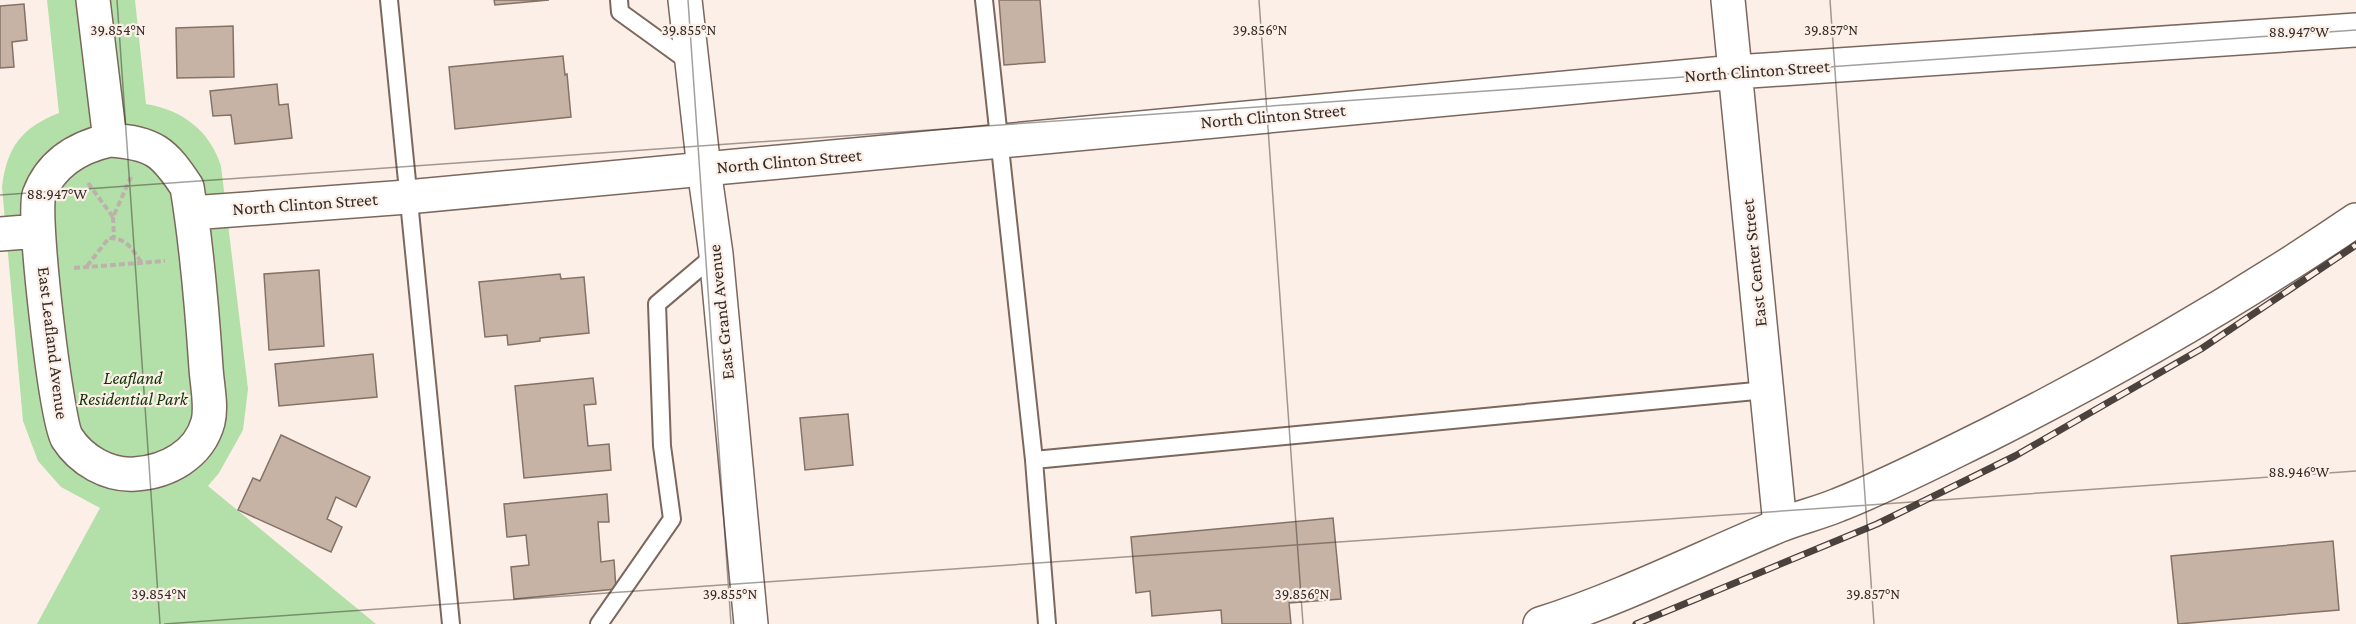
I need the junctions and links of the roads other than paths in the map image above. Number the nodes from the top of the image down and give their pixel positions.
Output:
1 (93, 0) edge
2 (389, 0) edge
3 (619, 0) edge
4 (685, 0) edge
5 (984, 0) edge
6 (1728, 0) edge
7 (2356, 30) edge
8 (692, 65) junction
9 (1735, 72) junction
10 (110, 140) junction
11 (999, 142) junction
12 (704, 169) junction
13 (407, 197) junction
14 (191, 213) junction
15 (2356, 220) edge
16 (38, 231) junction
17 (0, 234) edge
18 (716, 254) junction
19 (1766, 390) junction
20 (1034, 460) junction
21 (1780, 525) junction
22 (451, 624) edge
23 (598, 624) edge
24 (752, 624) edge
25 (1047, 624) edge
26 (1540, 624) edge

1 - 10 street
2 - 13 lane
3 - 8 lane
4 - 8 street, East Grand Avenue
5 - 11 lane
6 - 9 street, East Center Street
7 - 9 street, North Clinton Street
8 - 12 street, East Grand Avenue
9 - 11 street, North Clinton Street
9 - 19 street, East Center Street
10 - 14 street, East Leafland Avenue
10 - 16 street, East Leafland Avenue
11 - 12 street, North Clinton Street
11 - 20 lane
12 - 13 street, North Clinton Street
12 - 18 street, East Grand Avenue
13 - 14 street, North Clinton Street
13 - 22 lane
14 - 16 street, East Leafland Avenue
15 - 21 street
16 - 17 street
18 - 23 lane
18 - 24 street, East Grand Avenue
19 - 20 lane
19 - 21 street, East Center Street
20 - 25 lane
21 - 26 street

